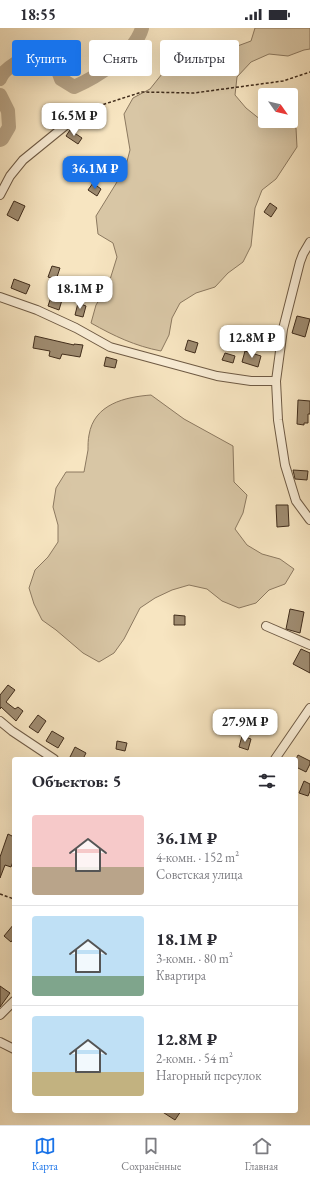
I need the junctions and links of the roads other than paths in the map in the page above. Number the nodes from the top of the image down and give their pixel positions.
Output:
1 (82, 112) road end
2 (0, 196) edge
3 (310, 242) edge
4 (0, 298) edge
5 (276, 381) junction
6 (310, 520) edge
7 (266, 626) dead end
8 (310, 645) edge
9 (310, 708) edge
10 (0, 721) edge
11 (51, 757) edge
12 (276, 757) edge
13 (12, 1003) edge
14 (0, 1015) edge
15 (0, 1042) edge
16 (12, 1048) edge

1 - 2 street
3 - 5 street
4 - 5 street
5 - 6 street
7 - 8 street
9 - 12 street
10 - 11 street
13 - 14 street
15 - 16 street

